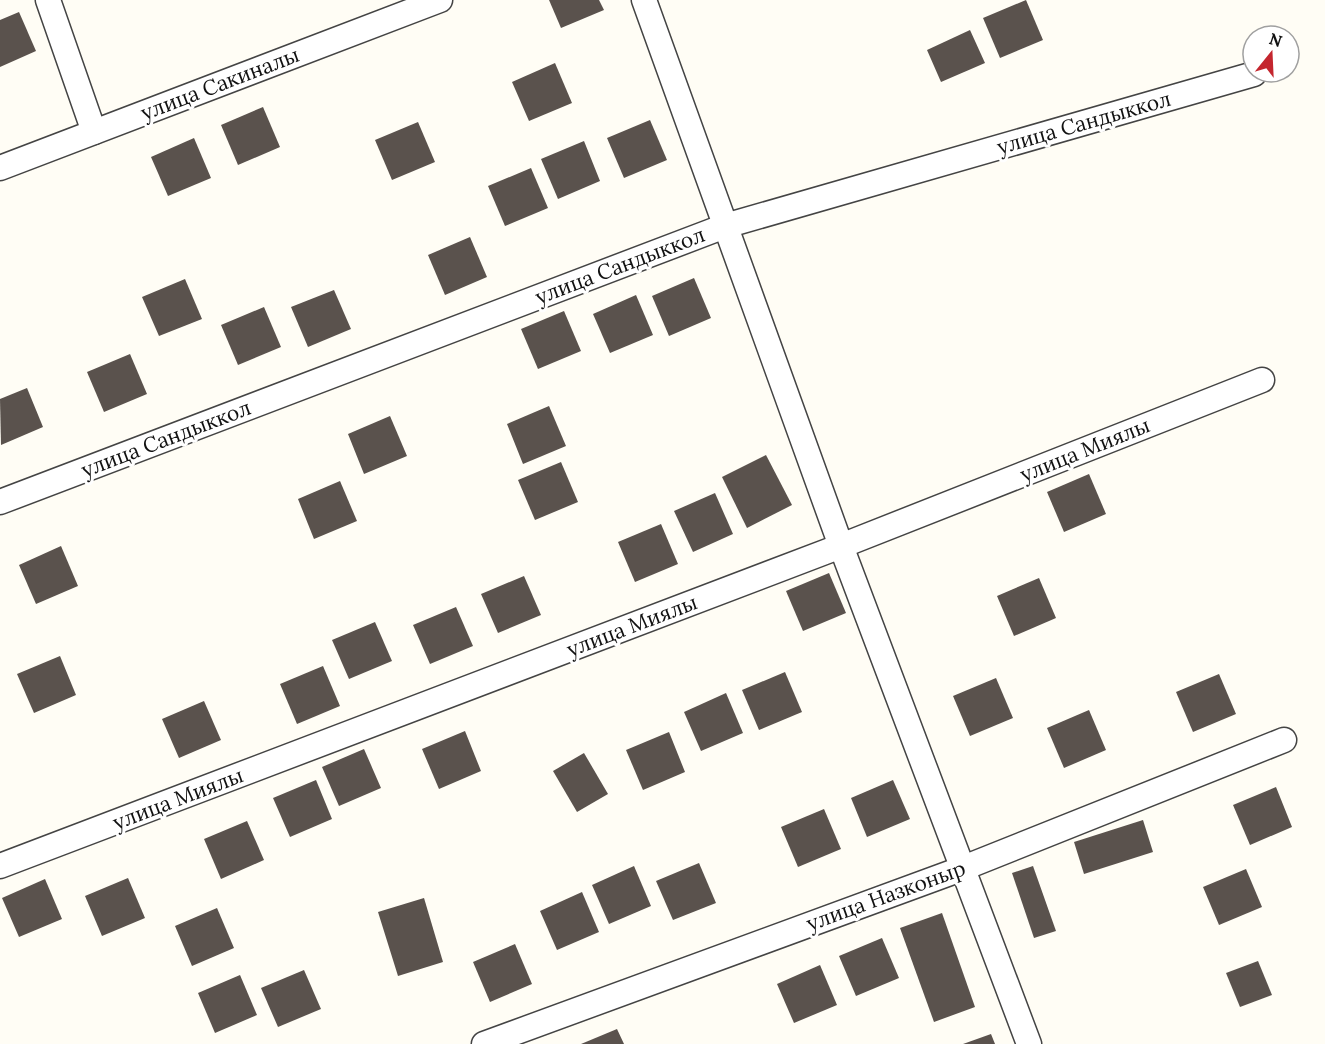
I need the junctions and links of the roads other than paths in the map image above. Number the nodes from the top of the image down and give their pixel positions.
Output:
1 (48, 0) edge
2 (440, 0) edge
3 (644, 0) edge
4 (1241, 78) edge
5 (94, 132) junction
6 (0, 168) edge
7 (725, 226) junction
8 (1262, 380) dead end
9 (0, 502) edge
10 (841, 546) junction
11 (1284, 740) dead end
12 (0, 866) edge
13 (961, 868) junction
14 (484, 1044) edge
15 (1029, 1044) edge

1 - 5 street
2 - 5 street, улица Сакиналы
3 - 7 street
4 - 7 street, улица Сандыккол
5 - 6 street, улица Сакиналы
7 - 9 street, улица Сандыккол
7 - 10 street
8 - 10 street, улица Миялы
10 - 12 street, улица Миялы
10 - 13 street
11 - 13 street, улица Назконыр
13 - 14 street, улица Назконыр
13 - 15 street

